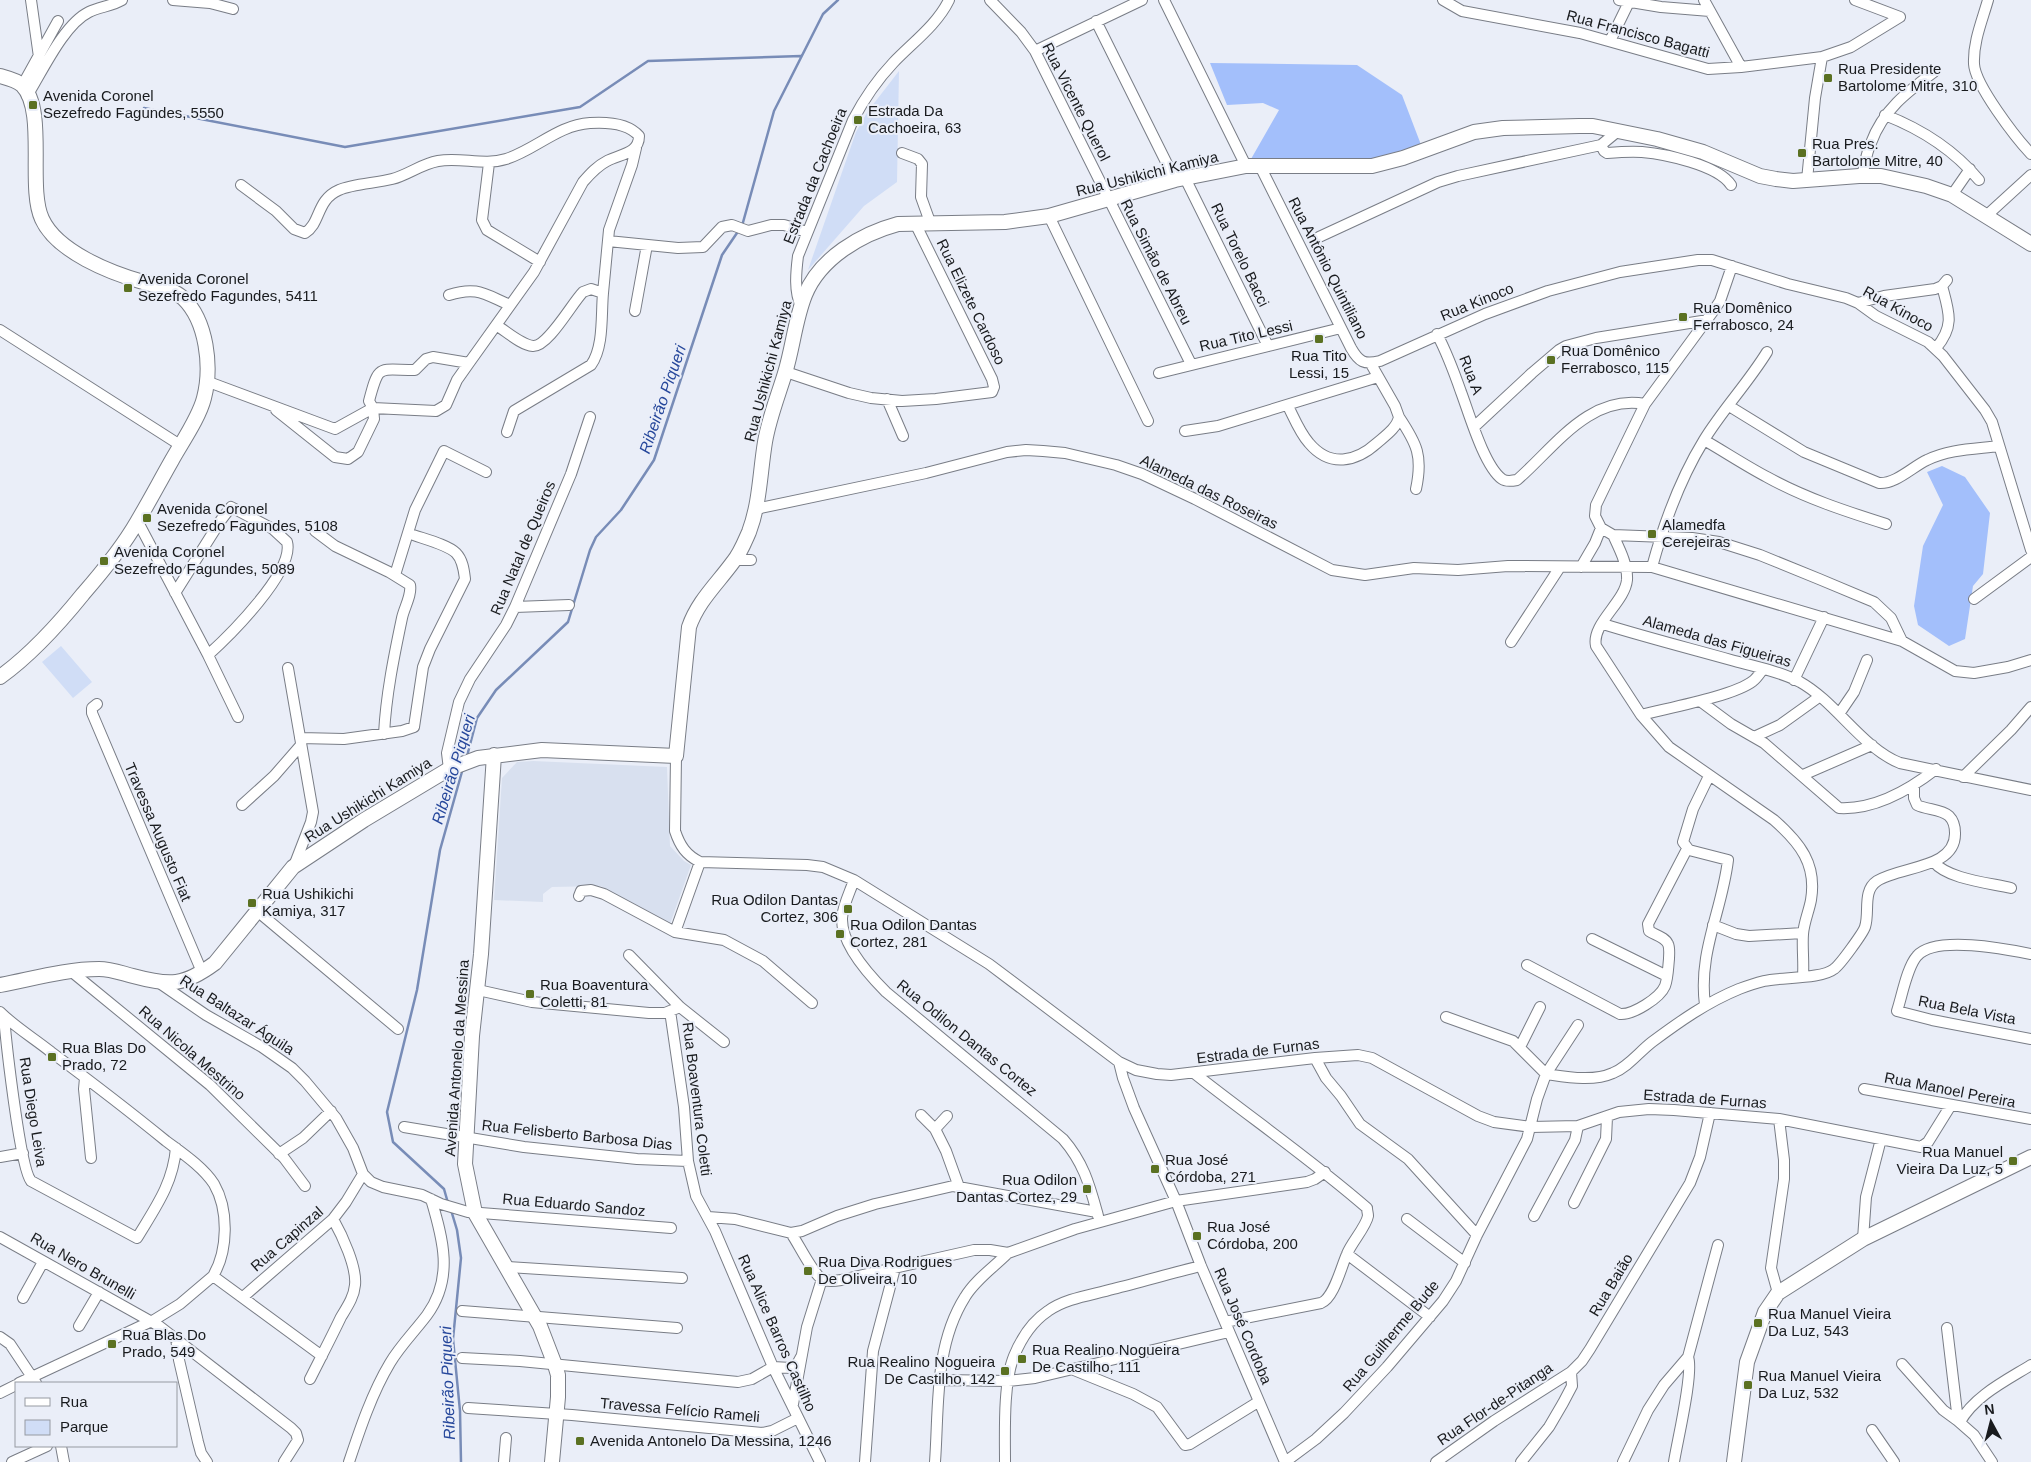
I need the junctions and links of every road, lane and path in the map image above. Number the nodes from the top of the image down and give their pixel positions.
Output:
1 (31, 0) edge
2 (122, 0) edge
3 (172, 0) edge
4 (949, 0) edge
5 (990, 0) edge
6 (1142, 0) edge
7 (1164, 0) edge
8 (1443, 0) edge
9 (1704, 0) edge
10 (1855, 0) edge
11 (1988, 0) edge
12 (1624, 1) edge
13 (233, 9) dead end
14 (1710, 11) junction
15 (58, 21) dead end
16 (1096, 21) junction
17 (1610, 41) junction
18 (1035, 51) junction
19 (39, 57) junction
20 (1822, 57) junction
21 (1741, 67) junction
22 (1934, 72) dead end
23 (0, 76) edge
24 (25, 91) junction
25 (1885, 115) junction
26 (1618, 131) junction
27 (1602, 145) junction
28 (636, 148) junction
29 (902, 153) dead end
30 (2031, 154) edge
31 (489, 163) junction
32 (1253, 166) junction
33 (1970, 169) junction
34 (2031, 175) edge
35 (1862, 176) junction
36 (1180, 179) junction
37 (1807, 180) junction
38 (1979, 180) dead end
39 (241, 185) dead end
40 (1730, 185) dead end
41 (1952, 195) junction
42 (1108, 200) junction
43 (1049, 216) junction
44 (1985, 217) junction
45 (930, 222) junction
46 (915, 223) junction
47 (807, 232) junction
48 (1319, 237) dead end
49 (608, 241) junction
50 (2031, 244) edge
51 (647, 245) junction
52 (540, 262) junction
53 (1732, 266) junction
54 (602, 293) junction
55 (449, 295) dead end
56 (1858, 303) junction
57 (510, 305) junction
58 (801, 306) junction
59 (635, 311) dead end
60 (1708, 320) junction
61 (496, 324) junction
62 (1341, 328) junction
63 (0, 330) edge
64 (1437, 334) junction
65 (1268, 346) junction
66 (1936, 348) junction
67 (1766, 352) dead end
68 (468, 363) junction
69 (1191, 364) junction
70 (1370, 364) junction
71 (786, 372) junction
72 (1159, 374) dead end
73 (1378, 377) junction
74 (206, 381) junction
75 (886, 399) junction
76 (267, 403) junction
77 (1644, 404) junction
78 (1288, 406) junction
79 (1729, 406) junction
80 (373, 408) junction
81 (590, 417) dead end
82 (1399, 417) junction
83 (1148, 421) dead end
84 (1474, 427) junction
85 (1185, 431) dead end
86 (507, 432) dead end
87 (903, 436) dead end
88 (1704, 440) junction
89 (180, 445) junction
90 (1999, 446) junction
91 (486, 472) dead end
92 (1416, 489) dead end
93 (756, 509) junction
94 (138, 522) junction
95 (1886, 524) dead end
96 (1601, 528) junction
97 (315, 531) dead end
98 (408, 533) junction
99 (1613, 535) junction
100 (1660, 538) junction
101 (2031, 550) edge
102 (2031, 557) edge
103 (735, 560) junction
104 (750, 560) dead end
105 (1560, 567) junction
106 (1580, 567) junction
107 (1625, 567) junction
108 (1652, 567) junction
109 (395, 575) junction
110 (175, 593) junction
111 (1974, 599) dead end
112 (569, 604) dead end
113 (515, 607) junction
114 (1824, 617) junction
115 (1603, 624) junction
116 (1902, 641) junction
117 (1511, 642) dead end
118 (208, 655) junction
119 (1867, 660) dead end
120 (2031, 660) edge
121 (288, 668) dead end
122 (1763, 669) junction
123 (0, 677) edge
124 (1794, 680) junction
125 (1820, 697) junction
126 (1700, 700) junction
127 (97, 704) dead end
128 (2031, 706) edge
129 (1839, 714) junction
130 (1642, 715) junction
131 (238, 717) dead end
132 (384, 734) junction
133 (1754, 737) junction
134 (301, 742) junction
135 (1872, 744) junction
136 (494, 755) junction
137 (676, 756) junction
138 (452, 768) junction
139 (1936, 770) junction
140 (1803, 775) junction
141 (1709, 776) junction
142 (1963, 777) junction
143 (1914, 786) junction
144 (2031, 790) edge
145 (242, 805) dead end
146 (1686, 849) junction
147 (700, 862) junction
148 (1934, 862) junction
149 (293, 867) junction
150 (854, 880) junction
151 (2011, 888) dead end
152 (579, 896) dead end
153 (256, 910) junction
154 (1713, 925) junction
155 (675, 932) junction
156 (1803, 933) junction
157 (1592, 939) dead end
158 (2031, 954) edge
159 (629, 955) dead end
160 (1527, 965) dead end
161 (72, 972) junction
162 (202, 972) junction
163 (1667, 976) junction
164 (1803, 976) junction
165 (158, 982) junction
166 (0, 985) edge
167 (478, 990) junction
168 (812, 1003) dead end
169 (1705, 1005) junction
170 (1540, 1007) dead end
171 (675, 1009) junction
172 (2, 1014) edge
173 (1446, 1017) dead end
174 (1578, 1025) dead end
175 (398, 1029) dead end
176 (2031, 1038) edge
177 (724, 1042) dead end
178 (1520, 1048) junction
179 (1316, 1058) junction
180 (1120, 1062) junction
181 (1194, 1073) junction
182 (1546, 1074) junction
183 (85, 1078) junction
184 (1864, 1089) dead end
185 (1951, 1105) junction
186 (331, 1112) junction
187 (1710, 1113) junction
188 (921, 1115) dead end
189 (947, 1116) dead end
190 (1607, 1117) junction
191 (1779, 1119) junction
192 (2031, 1120) edge
193 (1578, 1126) junction
194 (404, 1127) dead end
195 (1531, 1127) junction
196 (935, 1129) junction
197 (465, 1138) junction
198 (1881, 1138) junction
199 (176, 1148) junction
200 (23, 1152) junction
201 (279, 1154) junction
202 (0, 1157) edge
203 (2031, 1157) edge
204 (91, 1158) dead end
205 (688, 1161) junction
206 (1325, 1172) junction
207 (363, 1174) junction
208 (305, 1186) dead end
209 (960, 1187) junction
210 (436, 1201) junction
211 (1176, 1201) junction
212 (1574, 1203) dead end
213 (475, 1213) junction
214 (1534, 1216) dead end
215 (708, 1217) junction
216 (1099, 1217) junction
217 (333, 1219) junction
218 (1407, 1219) dead end
219 (671, 1228) dead end
220 (791, 1233) junction
221 (1477, 1235) junction
222 (0, 1237) edge
223 (1863, 1239) junction
224 (1718, 1245) dead end
225 (1008, 1253) junction
226 (1347, 1254) junction
227 (44, 1262) junction
228 (1465, 1263) junction
229 (1201, 1266) junction
230 (507, 1267) junction
231 (895, 1268) junction
232 (213, 1276) junction
233 (682, 1278) dead end
234 (822, 1279) junction
235 (99, 1292) junction
236 (1778, 1293) junction
237 (243, 1297) junction
238 (23, 1298) dead end
239 (462, 1311) dead end
240 (535, 1316) junction
241 (1430, 1317) junction
242 (150, 1322) junction
243 (1225, 1322) junction
244 (79, 1326) dead end
245 (677, 1328) dead end
246 (1948, 1328) dead end
247 (1229, 1332) junction
248 (0, 1336) edge
249 (176, 1338) junction
250 (322, 1356) junction
251 (801, 1357) junction
252 (1688, 1357) junction
253 (462, 1358) dead end
254 (1902, 1364) dead end
255 (555, 1365) junction
256 (2031, 1365) edge
257 (773, 1367) junction
258 (1074, 1370) junction
259 (1571, 1372) junction
260 (310, 1379) dead end
261 (34, 1380) edge
262 (940, 1380) junction
263 (1008, 1381) junction
264 (15, 1386) edge
265 (0, 1393) edge
266 (1258, 1402) junction
267 (792, 1404) junction
268 (468, 1408) dead end
269 (557, 1414) junction
270 (798, 1418) junction
271 (1959, 1421) junction
272 (1872, 1430) dead end
273 (506, 1438) dead end
274 (45, 1447) edge
275 (61, 1447) edge
276 (12, 1462) edge
277 (64, 1462) edge
278 (206, 1462) edge
279 (284, 1462) edge
280 (349, 1462) edge
281 (504, 1462) edge
282 (552, 1462) edge
283 (820, 1462) edge
284 (865, 1462) edge
285 (934, 1462) edge
286 (1005, 1462) edge
287 (1285, 1462) edge
288 (1436, 1462) edge
289 (1521, 1462) edge
290 (1623, 1462) edge
291 (1674, 1462) edge
292 (1734, 1462) edge
293 (1894, 1462) edge
294 (1992, 1462) edge

1 - 19 street
2 - 24 street
3 - 13 street
4 - 47 street, Estrada da Cachoeira
5 - 18 street, Rua Vicente Querol
6 - 16 street
7 - 32 street, Rua Antônio Quintiliano
8 - 17 street, Rua Francisco Bagatti
9 - 14 street
10 - 20 street, Rua Francisco Bagatti
11 - 30 street
12 - 14 street
12 - 17 street
14 - 21 street
15 - 19 street
16 - 18 street
16 - 36 street, Rua Torelo Bacci
17 - 21 street, Rua Francisco Bagatti
18 - 42 street, Rua Vicente Querol
19 - 24 street
20 - 21 street, Rua Francisco Bagatti
20 - 37 street
22 - 25 street
23 - 24 main road
24 - 74 main road
25 - 33 street
25 - 35 street
26 - 27 street
26 - 32 main road, Rua Ushikichi Kamiya
26 - 37 main road, Rua Ushikichi Kamiya
27 - 40 street
27 - 48 street
28 - 31 street
28 - 49 street
28 - 52 street
29 - 45 street
31 - 39 street
31 - 52 street
32 - 36 main road, Rua Ushikichi Kamiya
32 - 62 street, Rua Antônio Quintiliano
33 - 38 street
33 - 41 street
34 - 44 street
35 - 37 main road, Rua Ushikichi Kamiya
35 - 41 main road, Rua Ushikichi Kamiya
36 - 42 main road, Rua Ushikichi Kamiya
36 - 65 street, Rua Torelo Bacci
41 - 44 main road, Rua Ushikichi Kamiya
42 - 43 main road, Rua Ushikichi Kamiya
42 - 69 street, Rua Simão de Abreu
43 - 45 main road, Rua Ushikichi Kamiya
43 - 83 street
44 - 50 main road, Rua Ushikichi Kamiya
45 - 46 main road, Rua Ushikichi Kamiya
46 - 58 main road, Rua Ushikichi Kamiya
46 - 75 street, Rua Elizete Cardoso
47 - 51 street
47 - 58 street, Estrada da Cachoeira
49 - 51 street
49 - 54 street
51 - 59 street
52 - 57 street
53 - 56 street, Rua Kinoco
53 - 60 street
53 - 64 street, Rua Kinoco
54 - 61 street
54 - 86 street
55 - 57 street
56 - 66 street, Rua Kinoco
56 - 66 street
57 - 61 street
58 - 71 main road, Rua Ushikichi Kamiya
60 - 77 street
60 - 84 street
61 - 68 street
62 - 65 street, Rua Tito Lessi
62 - 70 street, Rua Antônio Quintiliano
63 - 89 street
64 - 70 street
64 - 84 street, Rua A
65 - 69 street, Rua Tito Lessi
66 - 90 street, Rua Kinoco
67 - 79 street
68 - 80 street
68 - 80 street
69 - 72 street, Rua Tito Lessi
70 - 73 street, Rua Antônio Quintiliano
71 - 75 street
71 - 93 main road, Rua Ushikichi Kamiya
73 - 78 street
73 - 82 street, Rua Antônio Quintiliano
74 - 76 street
74 - 89 main road
75 - 87 street
76 - 80 street
76 - 80 street
77 - 84 street, Rua A
77 - 96 street
78 - 82 street
78 - 85 street
79 - 88 street
79 - 90 street
81 - 113 street, Rua Natal de Queiros
82 - 92 street, Rua Antônio Quintiliano
88 - 95 street
88 - 100 street
89 - 94 main road
90 - 101 street, Rua Kinoco
91 - 98 street
93 - 103 main road, Rua Ushikichi Kamiya
93 - 105 street, Alameda das Roseiras
94 - 110 street
94 - 123 main road
96 - 99 street
96 - 106 street
97 - 109 street
98 - 109 street
98 - 132 street
99 - 100 street
99 - 107 street
100 - 108 street
100 - 116 street
102 - 111 street
103 - 104 street
103 - 137 main road, Rua Ushikichi Kamiya
105 - 106 street, Alameda das Roseiras
105 - 117 street
106 - 107 street, Alameda das Roseiras
107 - 108 street
107 - 115 street
108 - 114 street
109 - 132 street
110 - 118 street
110 - 118 street
112 - 113 street
113 - 138 street, Rua Natal de Queiros
114 - 116 street
114 - 124 street
115 - 122 street, Alameda das Figueiras
115 - 130 street
116 - 120 street
118 - 131 street
119 - 129 street
121 - 134 street
122 - 124 street, Alameda das Figueiras
122 - 126 street
124 - 125 street, Alameda das Figueiras
125 - 129 street, Alameda das Figueiras
125 - 133 street
126 - 130 street
126 - 133 street
127 - 162 street, Travessa Augusto Fiat
128 - 142 street
129 - 135 street, Alameda das Figueiras
130 - 141 street
132 - 134 street
133 - 140 street
134 - 145 street
134 - 149 street
135 - 139 street, Alameda das Figueiras
135 - 140 street
136 - 137 main road, Rua Ushikichi Kamiya
136 - 138 main road, Rua Ushikichi Kamiya
136 - 167 main road, Avenida Antonelo da Messina
137 - 147 street
138 - 149 main road, Rua Ushikichi Kamiya
139 - 142 street, Alameda das Figueiras
139 - 143 street
140 - 143 street
141 - 146 street
141 - 156 street
142 - 144 street, Alameda das Figueiras
143 - 148 street
146 - 154 street
146 - 163 street
147 - 150 street, Estrada de Furnas
147 - 155 street
148 - 151 street
148 - 164 street
149 - 153 main road, Rua Ushikichi Kamiya
150 - 180 street, Estrada de Furnas
150 - 216 street, Rua Odilon Dantas Cortez
152 - 155 street
153 - 162 main road, Rua Ushikichi Kamiya
153 - 175 street
154 - 156 street
154 - 169 street
155 - 168 street
156 - 164 street
157 - 163 street
158 - 176 street, Rua Bela Vista
159 - 171 street
160 - 163 street
161 - 165 main road, Rua Ushikichi Kamiya
161 - 166 main road, Rua Ushikichi Kamiya
161 - 201 street, Rua Nicola Mestrino
162 - 165 main road, Rua Ushikichi Kamiya
164 - 169 street
165 - 186 street, Rua Baltazar Águila
167 - 171 street, Rua Boaventura Coletti
167 - 197 main road, Avenida Antonelo da Messina
169 - 182 street
170 - 178 street
171 - 177 street
171 - 205 street, Rua Boaventura Coletti
172 - 183 street
172 - 200 street, Rua Diego Leiva
173 - 178 street
174 - 182 street, Rua Guilherme Bude
178 - 182 street
179 - 181 street, Estrada de Furnas
179 - 195 street, Estrada de Furnas
179 - 221 street
180 - 181 street, Estrada de Furnas
180 - 211 street, Rua José Cordoba
181 - 206 street
182 - 195 street, Rua Guilherme Bude
183 - 199 street
183 - 204 street
184 - 185 street, Rua Manoel Pereira
185 - 192 street, Rua Manoel Pereira
185 - 198 street, Estrada de Furnas
186 - 201 street
186 - 207 street, Rua Baltazar Águila
187 - 190 street, Estrada de Furnas
187 - 191 street, Estrada de Furnas
187 - 259 street, Rua Baião
188 - 196 street
189 - 196 street
190 - 193 street, Estrada de Furnas
190 - 212 street
191 - 198 street, Estrada de Furnas
191 - 236 street
193 - 195 street, Estrada de Furnas
193 - 214 street
194 - 197 street, Rua Felisberto Barbosa Dias
195 - 221 street, Rua Guilherme Bude
196 - 209 street
197 - 205 street, Rua Felisberto Barbosa Dias
197 - 213 main road, Avenida Antonelo da Messina
198 - 223 street
199 - 200 street, Rua Diego Leiva
199 - 232 street
200 - 202 street
201 - 208 street, Rua Nicola Mestrino
203 - 223 main road
205 - 215 street, Rua Boaventura Coletti
206 - 211 street
206 - 226 street
207 - 210 street
207 - 217 street, Rua Capinzal
209 - 216 street
209 - 220 street
210 - 213 street
210 - 280 street
211 - 216 street
211 - 229 street, Rua José Cordoba
213 - 219 street, Rua Eduardo Sandoz
213 - 230 main road, Avenida Antonelo da Messina
215 - 220 street
215 - 257 street, Rua Alice Barros Castilho
216 - 225 street
217 - 237 street, Rua Capinzal
217 - 250 street
218 - 228 street
220 - 234 street
221 - 228 street, Rua Guilherme Bude
222 - 227 street, Rua Nero Brunelli
223 - 236 main road
224 - 252 street
225 - 231 street
225 - 262 street
226 - 241 street
226 - 243 street
227 - 235 street, Rua Nero Brunelli
227 - 238 street
228 - 241 street, Rua Guilherme Bude
229 - 243 street, Rua José Cordoba
229 - 263 street
230 - 233 street
230 - 240 main road, Avenida Antonelo da Messina
231 - 234 street
231 - 284 street
232 - 237 street
232 - 242 street
234 - 251 street
235 - 242 street, Rua Nero Brunelli
235 - 244 street
236 - 292 main road
237 - 250 street
239 - 240 street
240 - 245 street
240 - 255 main road, Avenida Antonelo da Messina
241 - 287 street, Rua Guilherme Bude
242 - 249 street, Rua Nero Brunelli
242 - 261 street
243 - 247 street, Rua José Cordoba
246 - 271 street
247 - 258 street
247 - 266 street, Rua José Cordoba
248 - 261 street
249 - 278 street
249 - 279 street, Rua Nero Brunelli
250 - 260 street
251 - 257 street
251 - 267 street
252 - 290 street
252 - 291 street
253 - 255 street
254 - 271 street
255 - 257 street
255 - 269 main road, Avenida Antonelo da Messina
256 - 271 street
257 - 267 street, Rua Alice Barros Castilho
258 - 263 street
258 - 266 street
259 - 288 street, Rua Flor-de-Pitanga
259 - 289 street
262 - 263 street
262 - 285 street
263 - 286 street
264 - 265 street
266 - 287 street, Rua José Cordoba
267 - 270 street, Rua Alice Barros Castilho
268 - 269 street, Travessa Felício Rameli
269 - 270 street, Travessa Felício Rameli
269 - 282 main road, Avenida Antonelo da Messina
270 - 283 street, Rua Alice Barros Castilho
271 - 294 street
272 - 293 street
273 - 281 street
274 - 276 street
275 - 277 street

